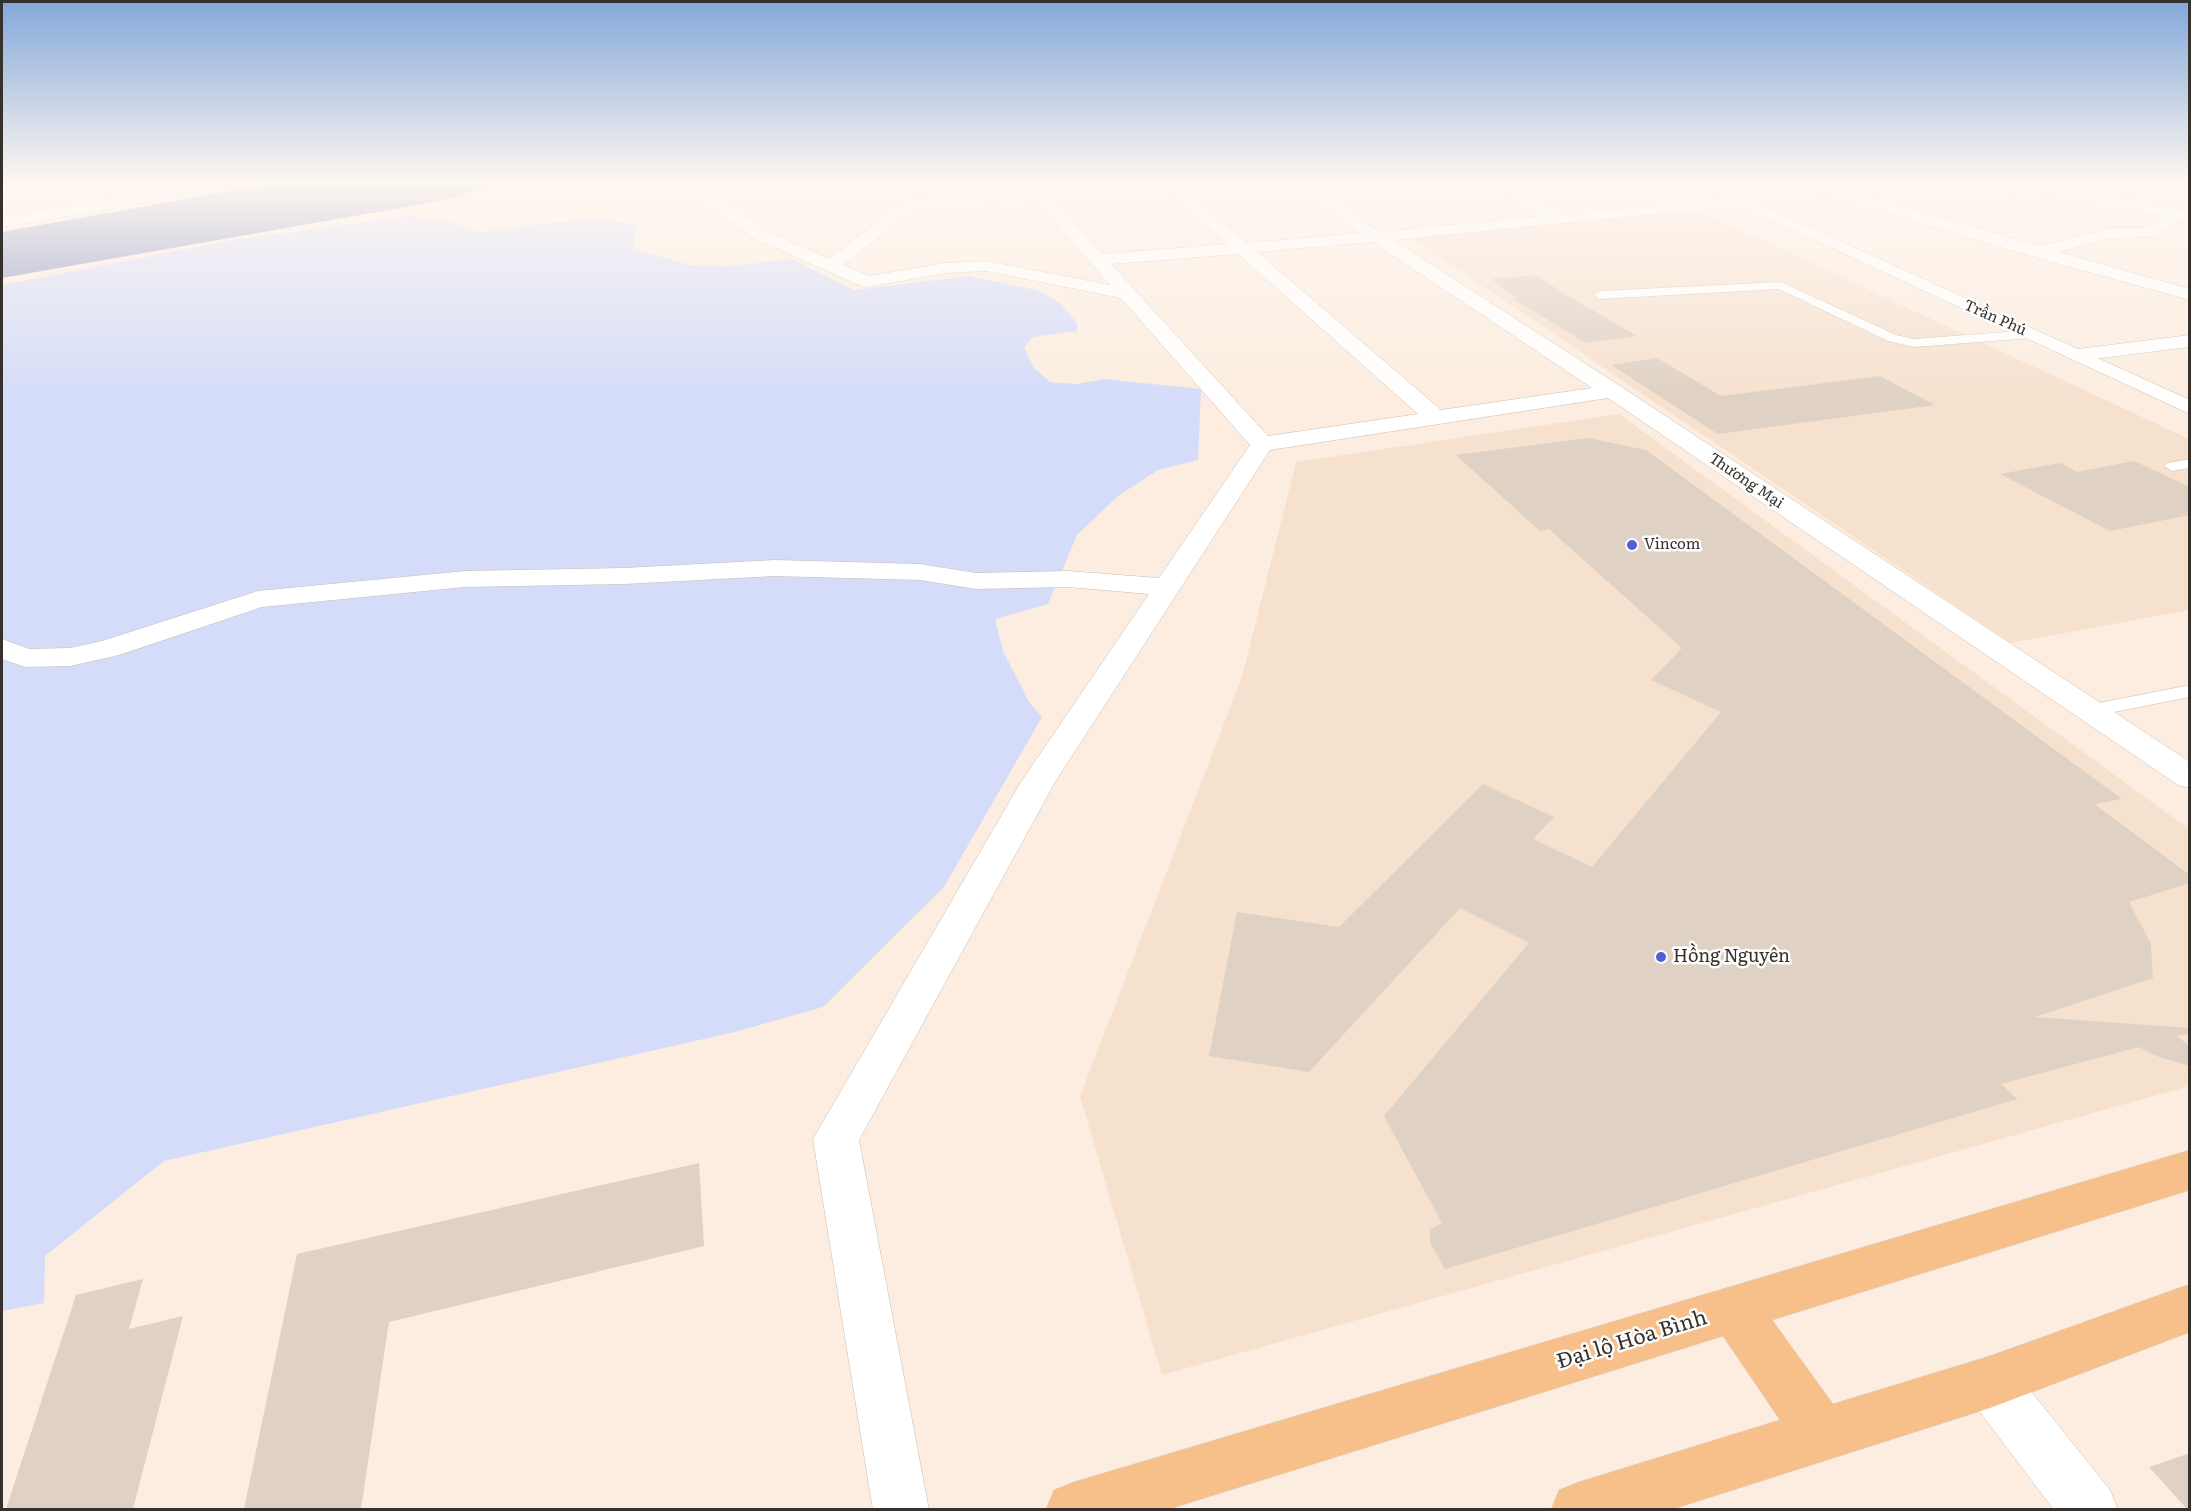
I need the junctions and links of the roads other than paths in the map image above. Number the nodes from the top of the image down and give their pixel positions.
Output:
1 (805, 255) edge
2 (845, 255) edge
3 (1093, 255) edge
4 (1164, 255) edge
5 (1249, 255) edge
6 (1403, 255) edge
7 (1856, 255) edge
8 (2046, 255) edge
9 (1098, 260) junction
10 (830, 266) junction
11 (1129, 294) junction
12 (2190, 295) edge
13 (1599, 296) dead end
14 (2032, 334) junction
15 (2190, 341) edge
16 (2078, 355) junction
17 (1612, 390) junction
18 (2190, 408) edge
19 (1435, 417) junction
20 (1262, 444) junction
21 (2190, 463) edge
22 (2172, 466) dead end
23 (1167, 587) junction
24 (2, 648) edge
25 (2190, 691) edge
26 (2089, 711) junction
27 (2190, 778) edge
28 (2190, 1170) edge
29 (2190, 1308) edge
30 (1734, 1309) junction
31 (1990, 1382) junction
32 (1821, 1434) junction
33 (901, 1509) edge
34 (1074, 1509) edge
35 (1579, 1509) edge
36 (2090, 1509) edge

1 - 10 street
2 - 10 street
3 - 9 street
4 - 9 street
5 - 19 street
6 - 17 street, Thương Mại
7 - 14 street, Trần Phú
8 - 12 street
9 - 11 street
10 - 11 street
11 - 20 street
13 - 14 lane
14 - 16 street, Trần Phú
15 - 16 street
16 - 18 street, Trần Phú
17 - 19 street
17 - 26 street, Thương Mại
19 - 20 street
20 - 23 street
21 - 22 lane
23 - 24 street
23 - 33 street
25 - 26 lane
26 - 27 street, Thương Mại
28 - 30 highway, Đại lộ Hòa Bình
29 - 31 highway
30 - 32 highway
30 - 34 highway, Đại lộ Hòa Bình
31 - 32 highway
31 - 36 street
32 - 35 highway

